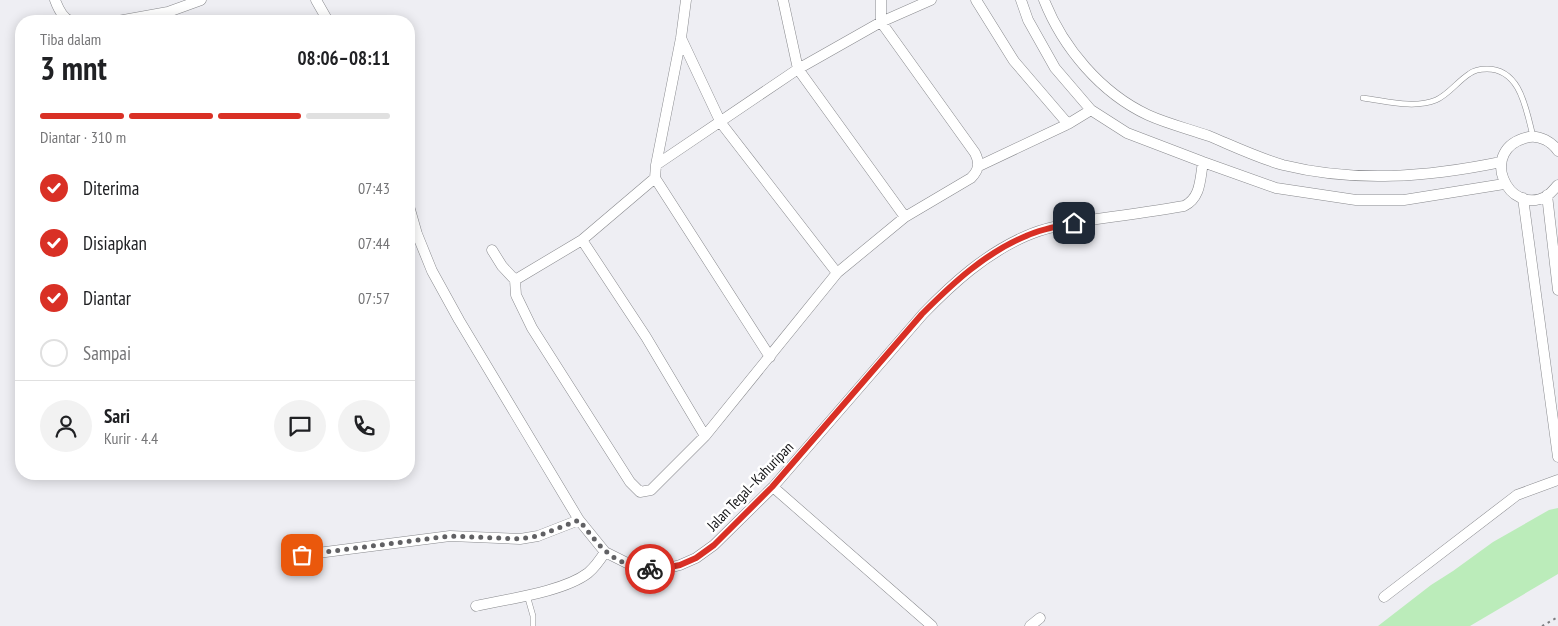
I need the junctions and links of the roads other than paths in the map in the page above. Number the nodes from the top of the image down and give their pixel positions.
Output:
1 (55, 0) edge
2 (201, 0) edge
3 (316, 0) edge
4 (686, 0) edge
5 (783, 0) edge
6 (881, 0) edge
7 (931, 0) edge
8 (976, 0) edge
9 (1021, 0) edge
10 (1044, 0) edge
11 (64, 15) edge
12 (151, 15) edge
13 (325, 15) edge
14 (881, 22) junction
15 (681, 38) junction
16 (798, 69) junction
17 (1363, 98) dead end
18 (1091, 110) junction
19 (721, 123) junction
20 (1068, 124) junction
21 (1533, 136) junction
22 (1557, 148) edge
23 (1203, 162) junction
24 (1501, 162) junction
25 (656, 165) junction
26 (979, 166) junction
27 (655, 178) junction
28 (1504, 184) junction
29 (1558, 185) edge
30 (1547, 195) junction
31 (1523, 198) junction
32 (906, 217) junction
33 (415, 238) edge
34 (582, 240) junction
35 (492, 250) dead end
36 (837, 273) junction
37 (515, 280) junction
38 (1558, 290) edge
39 (770, 357) junction
40 (705, 436) junction
41 (1558, 457) edge
42 (1558, 480) edge
43 (772, 487) junction
44 (579, 520) junction
45 (605, 552) junction
46 (302, 555) dead end
47 (526, 595) junction
48 (1384, 597) dead end
49 (476, 606) dead end
50 (1040, 618) dead end
51 (533, 626) edge
52 (932, 626) edge
53 (1030, 626) edge

1 - 11 street
2 - 12 street
3 - 13 street
4 - 15 street
5 - 16 street
6 - 14 street
7 - 14 street
8 - 20 street
9 - 18 street
10 - 24 street
14 - 16 street
14 - 26 street
15 - 19 street
15 - 25 street
16 - 19 street
16 - 32 street
17 - 21 lane
18 - 20 street
18 - 23 street
19 - 25 street
19 - 36 street
20 - 26 street
21 - 22 street
21 - 24 street
23 - 28 street
23 - 43 street, Jalan Tegal–Kahuripan
24 - 28 street
25 - 27 street
26 - 32 street
27 - 34 street
27 - 39 street
28 - 31 street
29 - 30 street
30 - 31 street
30 - 38 street
31 - 41 street
32 - 36 street
33 - 44 street, Jalan Tegal–Kahuripan
34 - 37 street
34 - 40 street
35 - 37 street
36 - 39 street
37 - 40 street
39 - 40 street
42 - 48 street
43 - 45 street, Jalan Tegal–Kahuripan
43 - 52 street
44 - 45 street, Jalan Tegal–Kahuripan
44 - 46 street
45 - 47 street
47 - 49 street
47 - 51 lane
50 - 53 street

